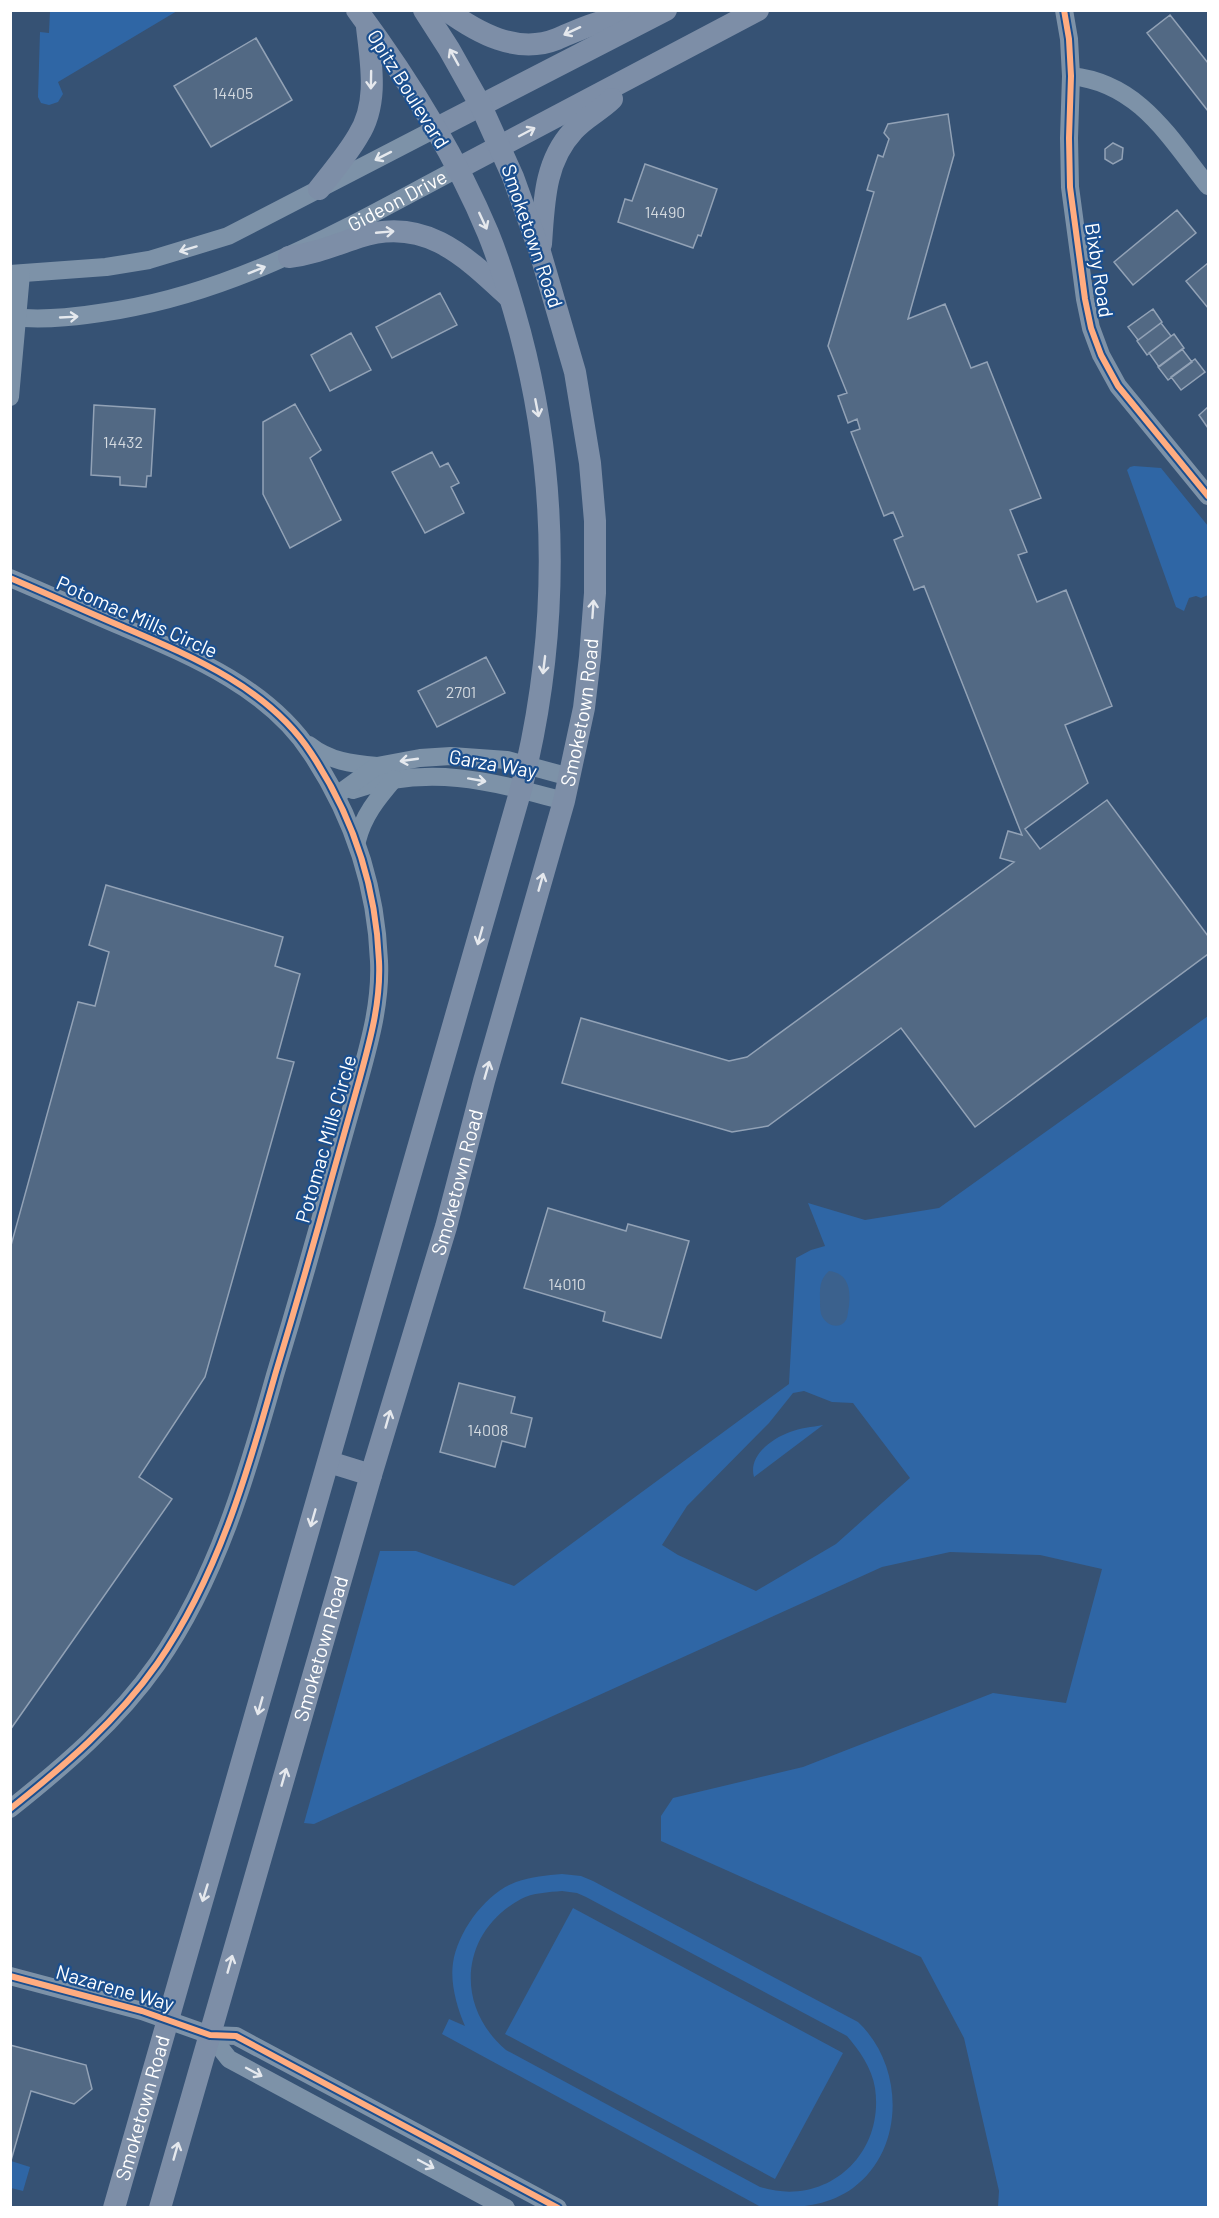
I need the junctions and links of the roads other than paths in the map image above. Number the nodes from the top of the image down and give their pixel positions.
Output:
1 (424, 10) edge
2 (446, 10) edge
3 (758, 10) edge
4 (1064, 10) edge
5 (658, 15) edge
6 (362, 16) edge
7 (633, 76) junction
8 (1071, 76) junction
9 (481, 106) junction
10 (435, 129) junction
11 (500, 146) junction
12 (457, 169) junction
13 (1209, 186) edge
14 (319, 189) junction
15 (540, 252) junction
16 (289, 257) junction
17 (16, 274) edge
18 (511, 299) junction
19 (14, 317) edge
20 (10, 397) edge
21 (1209, 496) edge
22 (10, 578) edge
23 (300, 738) junction
24 (377, 766) junction
25 (527, 766) junction
26 (570, 777) junction
27 (394, 779) junction
28 (521, 789) junction
29 (337, 795) junction
30 (564, 801) junction
31 (357, 841) junction
32 (328, 1462) junction
33 (371, 1475) junction
34 (10, 1809) edge
35 (10, 1976) edge
36 (167, 2019) junction
37 (210, 2035) junction
38 (114, 2208) edge
39 (160, 2208) edge
40 (506, 2208) edge
41 (558, 2208) edge

9 -> 1 main road
5 -> 2 main road
3 - 7 main road, Gideon Drive
4 - 8 street, Bixby Road
5 - 9 main road
6 - 10 main road, Opitz Boulevard
6 -> 14 main road
11 -> 7 main road, Gideon Drive
7 - 15 main road
8 - 13 street
8 - 21 street, Bixby Road
9 - 10 main road
9 - 11 main road
10 - 12 main road, Opitz Boulevard
10 -> 14 street
11 - 12 main road, Gideon Drive
11 - 15 main road, Smoketown Road
12 - 16 street, Gideon Drive
12 -> 18 main road, Smoketown Road
14 -> 17 street
26 -> 15 main road, Smoketown Road
16 -> 18 main road
19 -> 16 street, Gideon Drive
17 - 19 street
18 -> 25 main road, Smoketown Road
19 - 20 street
22 - 23 street, Potomac Mills Circle
23 - 24 street
23 - 29 street, Potomac Mills Circle
25 -> 24 street, Garza Way
24 - 29 street, Garza Way
25 - 26 street, Garza Way
25 - 28 main road, Smoketown Road
26 - 30 main road, Smoketown Road
27 -> 28 street, Garza Way
27 - 29 street, Garza Way
27 - 31 street
28 - 30 street, Garza Way
28 -> 32 main road, Smoketown Road
29 - 31 street, Potomac Mills Circle
33 -> 30 main road, Smoketown Road
31 - 34 street, Potomac Mills Circle
32 - 33 main road
32 -> 36 main road, Smoketown Road
37 -> 33 main road, Smoketown Road
35 - 36 street, Nazarene Way
36 - 37 street, Nazarene Way
36 - 38 main road, Smoketown Road
39 -> 37 main road, Smoketown Road
37 -> 40 street
37 - 41 street, Nazarene Way

